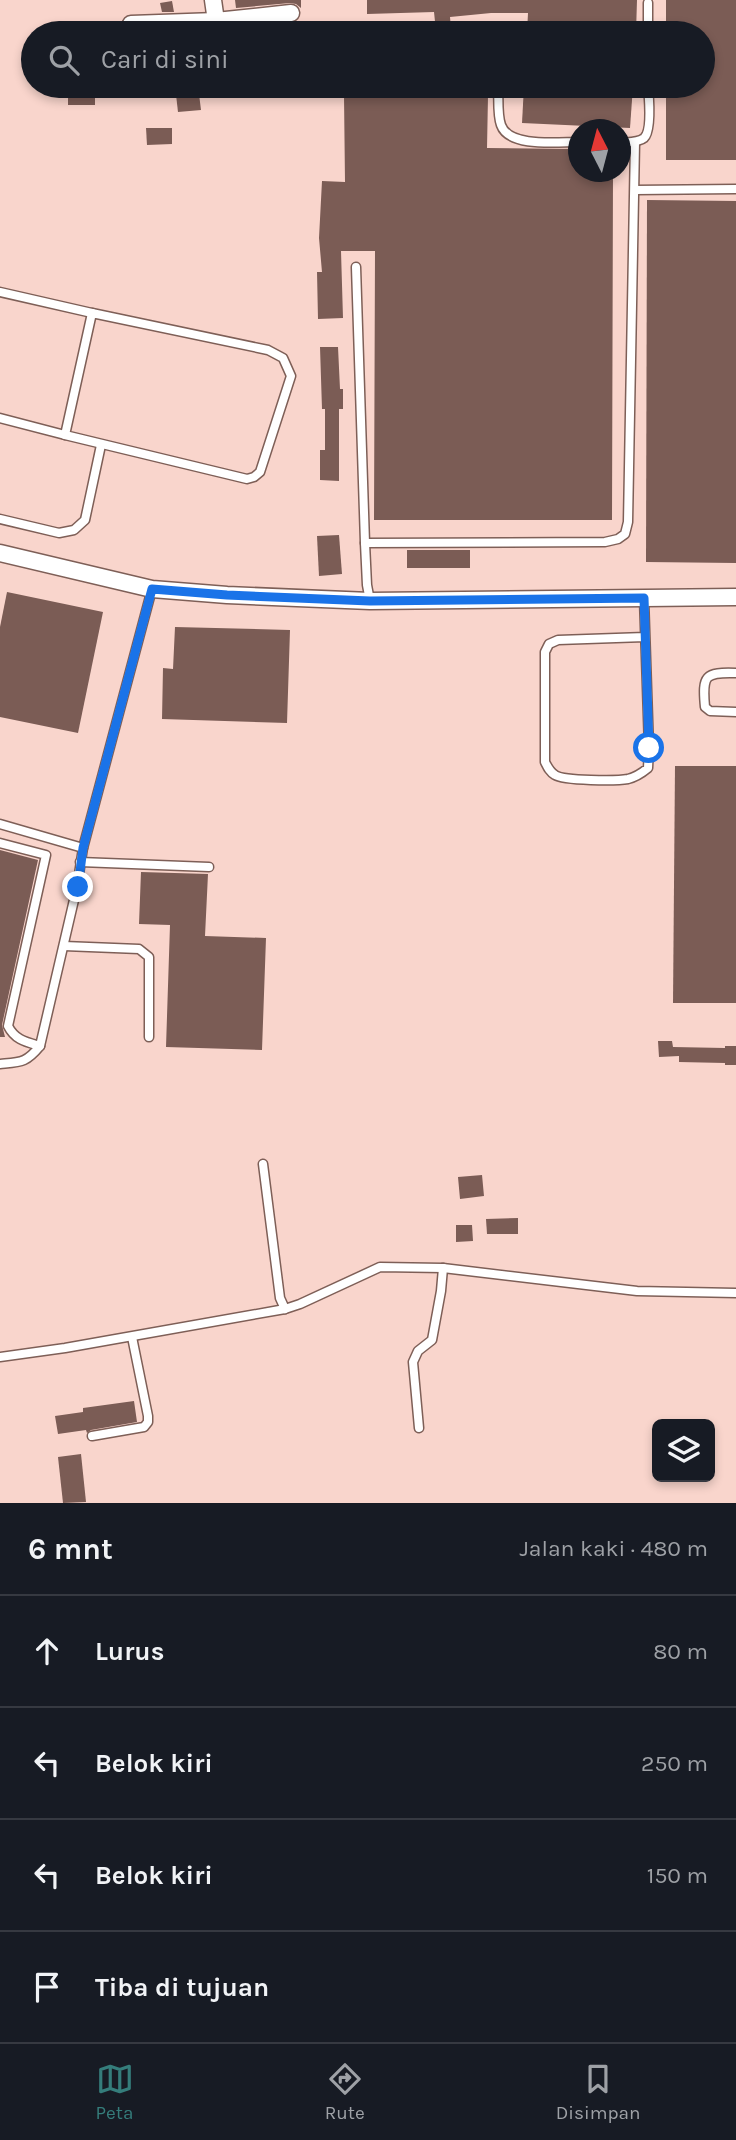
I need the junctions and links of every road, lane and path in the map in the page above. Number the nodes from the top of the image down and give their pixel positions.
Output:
1 (213, 0) edge
2 (648, 3) dead end
3 (279, 9) edge
4 (216, 21) joint
5 (648, 21) edge
6 (499, 98) edge
7 (648, 98) edge
8 (568, 142) edge
9 (631, 142) edge
10 (635, 142) junction
11 (635, 190) junction
12 (736, 190) edge
13 (356, 267) dead end
14 (0, 292) edge
15 (92, 313) junction
16 (0, 418) edge
17 (65, 435) junction
18 (101, 445) junction
19 (0, 520) edge
20 (365, 543) junction
21 (0, 553) edge
22 (152, 589) junction
23 (736, 597) edge
24 (644, 598) junction
25 (370, 601) junction
26 (645, 637) junction
27 (736, 673) edge
28 (736, 712) edge
29 (0, 824) edge
30 (0, 844) edge
31 (83, 848) junction
32 (80, 862) junction
33 (209, 867) dead end
34 (64, 946) junction
35 (149, 1037) dead end
36 (40, 1046) junction
37 (0, 1064) edge
38 (263, 1164) dead end
39 (443, 1268) junction
40 (736, 1293) edge
41 (285, 1309) junction
42 (132, 1337) junction
43 (0, 1357) edge
44 (419, 1428) dead end
45 (92, 1436) dead end

1 - 4 street
2 - 5 lane
3 - 4 street
6 - 8 lane
7 - 10 lane
9 - 10 lane
10 - 11 lane
11 - 12 lane
11 - 20 lane
13 - 20 lane
14 - 15 lane
15 - 17 lane
15 - 18 lane
16 - 17 lane
17 - 18 lane
18 - 19 lane
20 - 25 lane
21 - 22 street
22 - 25 street
22 - 31 lane
23 - 24 street
24 - 25 street
24 - 26 lane
26 - 26 lane
27 - 28 lane
29 - 31 lane
30 - 36 lane
31 - 32 lane
32 - 33 lane
32 - 34 lane
34 - 35 lane
34 - 36 lane
36 - 37 lane
38 - 41 lane
39 - 40 lane
39 - 41 lane
39 - 44 lane
41 - 42 lane
42 - 43 lane
42 - 45 lane

